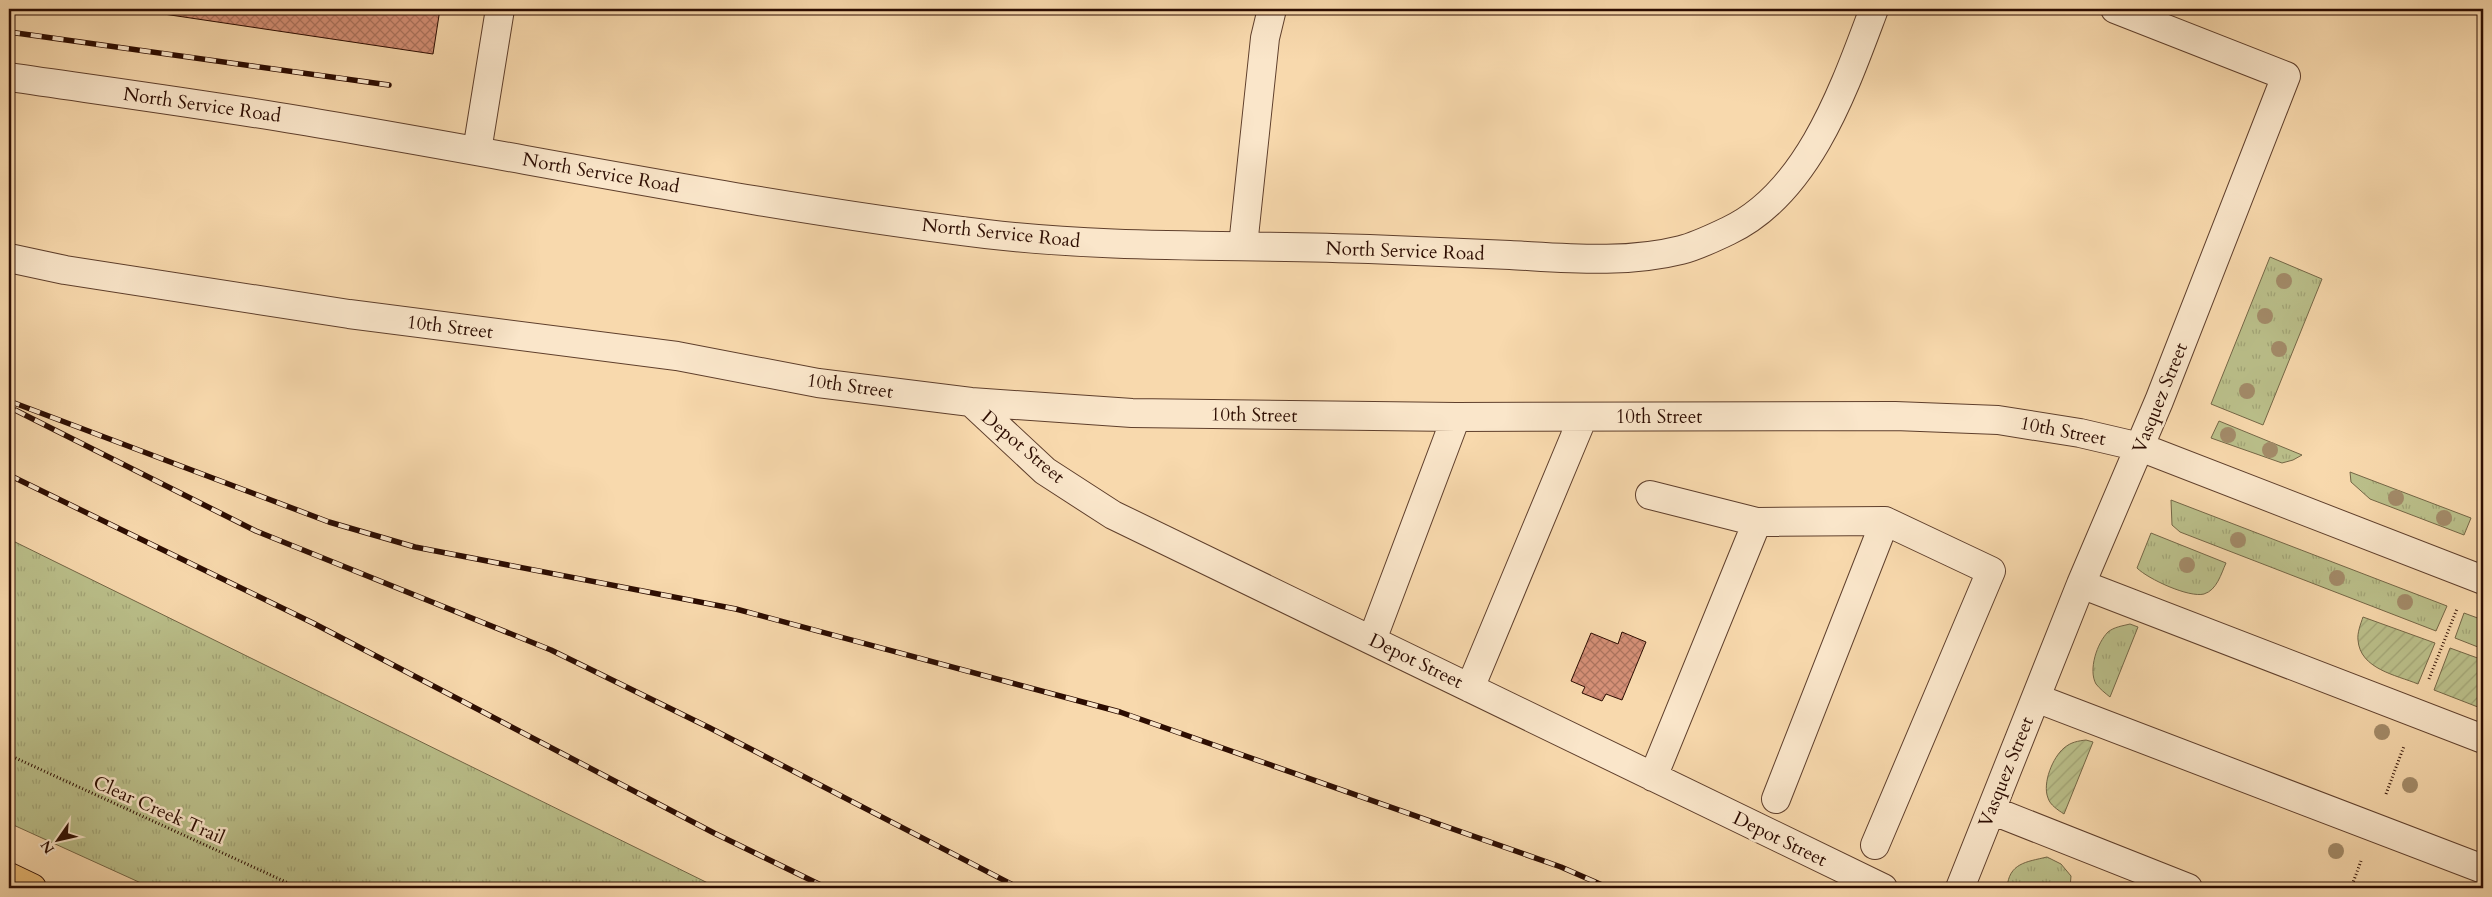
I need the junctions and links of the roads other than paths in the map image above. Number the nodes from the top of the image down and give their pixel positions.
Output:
1 (500, 9) edge
2 (1272, 9) edge
3 (1874, 9) edge
4 (2115, 9) edge
5 (9, 77) edge
6 (477, 151) junction
7 (1243, 246) junction
8 (9, 258) edge
9 (971, 402) junction
10 (1456, 417) junction
11 (1583, 417) junction
12 (2140, 447) junction
13 (1650, 495) dead end
14 (1885, 521) junction
15 (1758, 522) junction
16 (2483, 580) edge
17 (2081, 584) junction
18 (1372, 640) junction
19 (1470, 688) junction
20 (2036, 698) junction
21 (2483, 738) edge
22 (1653, 777) junction
23 (1776, 799) dead end
24 (1991, 810) junction
25 (1875, 845) dead end
26 (2483, 869) edge
27 (9, 877) edge
28 (32, 888) edge
29 (1882, 888) edge
30 (1960, 888) edge
31 (2188, 888) edge

1 - 6 street
2 - 7 street
3 - 7 street, North Service Road
4 - 12 street, Vasquez Street
5 - 6 street, North Service Road
6 - 7 street, North Service Road
8 - 9 street, 10th Street
9 - 10 street, 10th Street
9 - 18 street, Depot Street
10 - 11 street, 10th Street
10 - 18 street
11 - 12 street, 10th Street
11 - 19 street
12 - 16 street, 10th Street
12 - 17 street, Vasquez Street
13 - 15 street
14 - 15 street
14 - 23 street
14 - 25 street
15 - 22 street
17 - 20 street, Vasquez Street
17 - 21 street
18 - 19 street, Depot Street
19 - 22 street, Depot Street
20 - 24 street, Vasquez Street
20 - 26 street
22 - 29 street, Depot Street
24 - 30 street, Vasquez Street
24 - 31 street
27 - 28 highway

